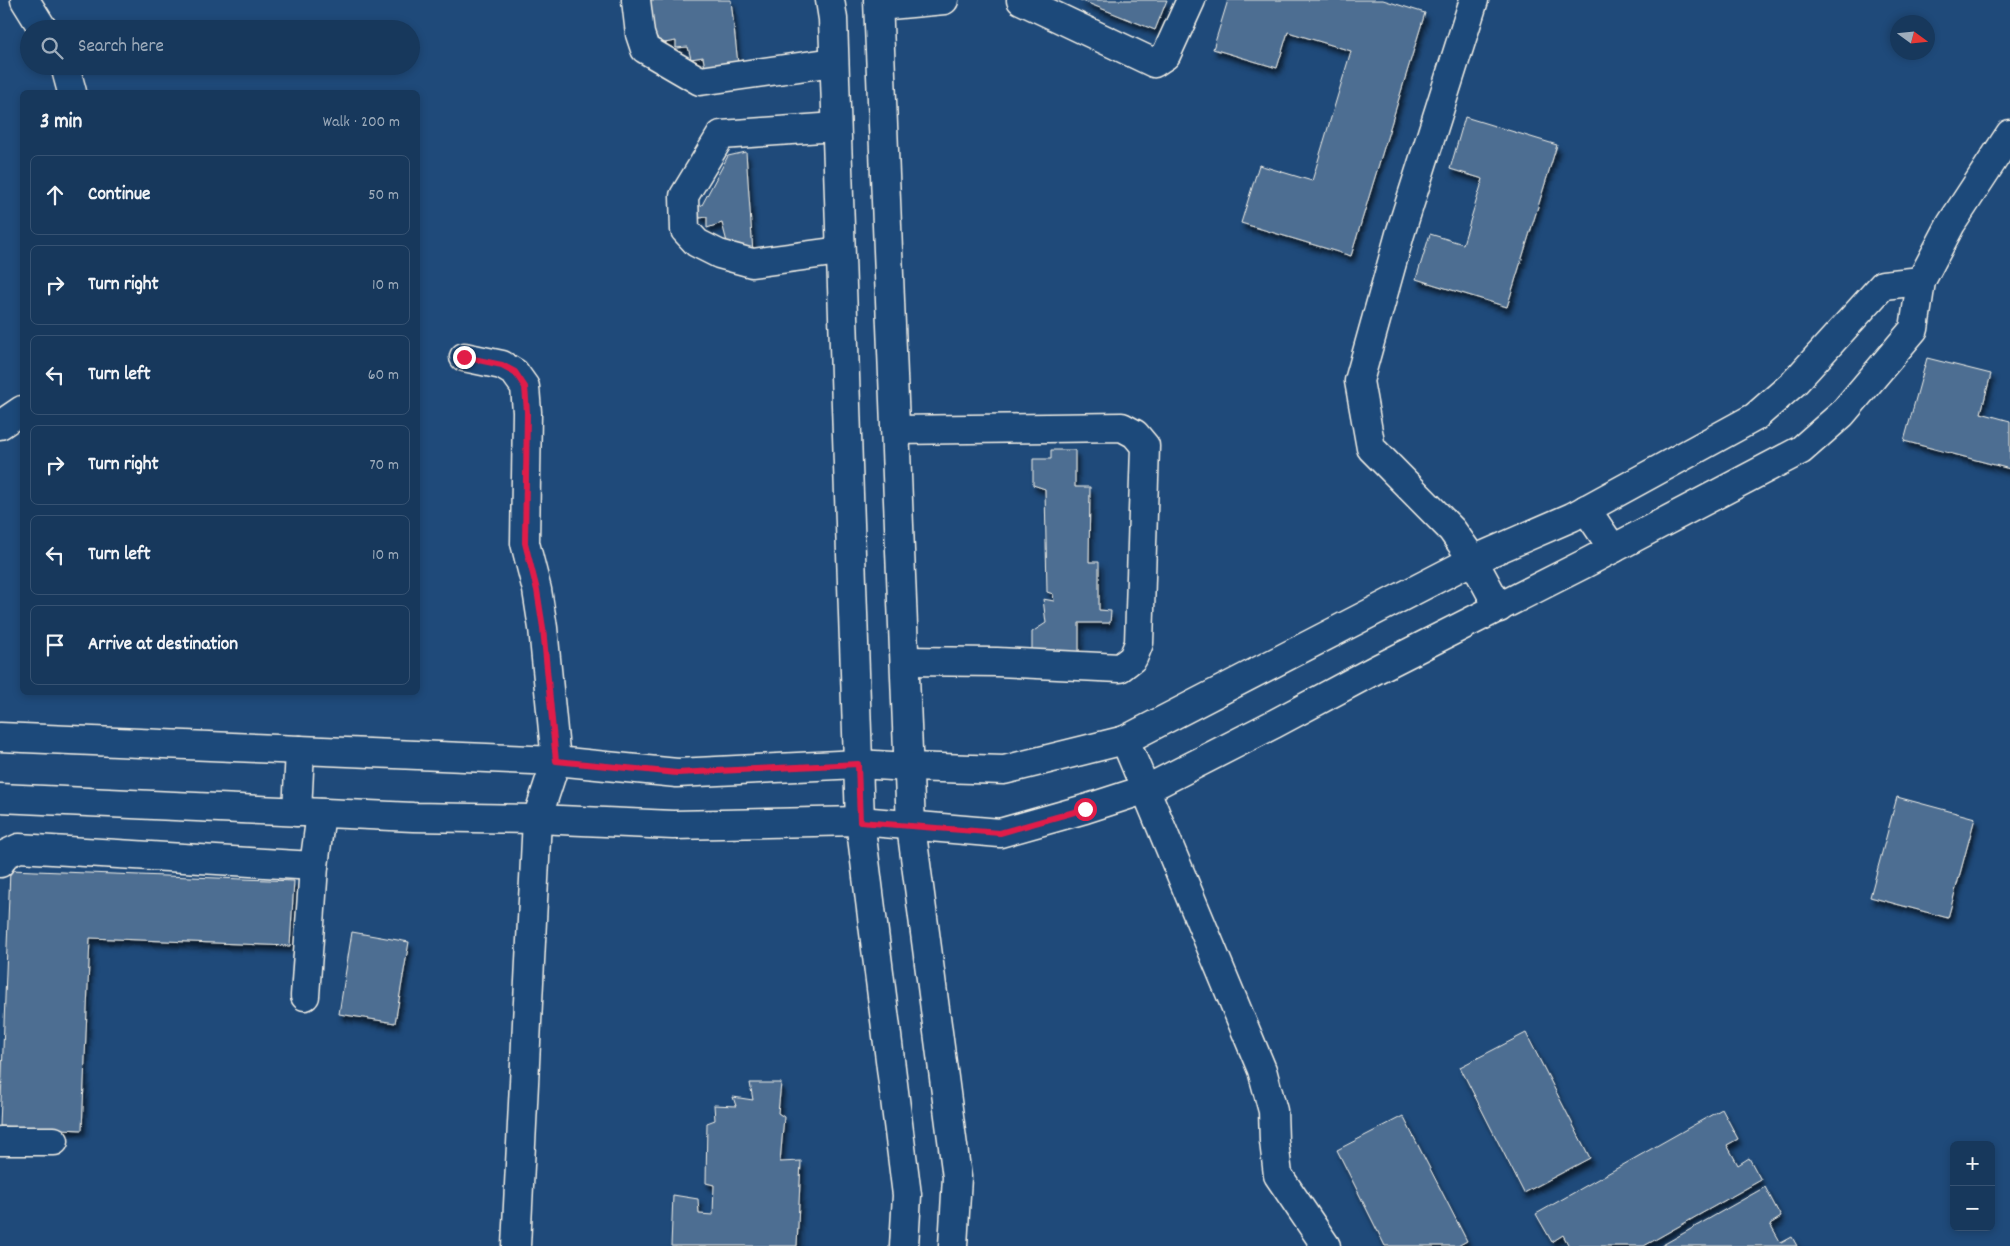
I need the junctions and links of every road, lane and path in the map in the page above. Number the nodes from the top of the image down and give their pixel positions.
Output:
1 (25, 0) edge
2 (636, 0) edge
3 (830, 0) edge
4 (944, 0) edge
5 (1021, 0) edge
6 (1191, 0) edge
7 (1474, 0) edge
8 (878, 3) edge
9 (37, 20) edge
10 (834, 62) junction
11 (67, 75) edge
12 (71, 90) edge
13 (836, 127) junction
14 (2010, 134) edge
15 (840, 251) junction
16 (1921, 281) junction
17 (464, 357) dead end
18 (20, 411) edge
19 (0, 425) edge
20 (896, 430) junction
21 (1586, 510) junction
22 (1613, 549) junction
23 (1473, 560) junction
24 (1499, 608) junction
25 (905, 661) junction
26 (0, 737) edge
27 (1125, 740) junction
28 (300, 750) junction
29 (556, 761) junction
30 (858, 764) junction
31 (909, 768) junction
32 (1147, 789) junction
33 (0, 798) edge
34 (309, 812) junction
35 (537, 819) junction
36 (860, 822) junction
37 (911, 826) junction
38 (0, 863) edge
39 (314, 866) junction
40 (305, 996) dead end
41 (0, 1141) edge
42 (54, 1142) dead end
43 (516, 1246) edge
44 (904, 1246) edge
45 (952, 1246) edge
46 (1326, 1246) edge

1 - 9 street
2 - 10 street
3 - 10 street
4 - 8 street
5 - 6 street
7 - 23 street
8 - 20 street
10 - 13 street
11 - 12 street
13 - 15 street
13 - 15 street
14 - 16 street
15 - 30 street
16 - 21 street
16 - 22 street
17 - 29 street
18 - 19 street
20 - 25 street
20 - 25 street
21 - 22 street
21 - 23 street
22 - 24 street
23 - 24 street
23 - 27 street
24 - 32 street
25 - 31 street
26 - 28 street
27 - 31 street
27 - 32 street
28 - 29 street
28 - 34 street
29 - 30 street
29 - 35 street
30 - 31 street
30 - 36 street
31 - 37 street
32 - 37 street
32 - 46 street
33 - 34 street
34 - 35 street
34 - 39 street
35 - 36 street
35 - 43 street
36 - 37 street
36 - 44 street
37 - 45 street
38 - 39 street
39 - 40 street
41 - 42 street

